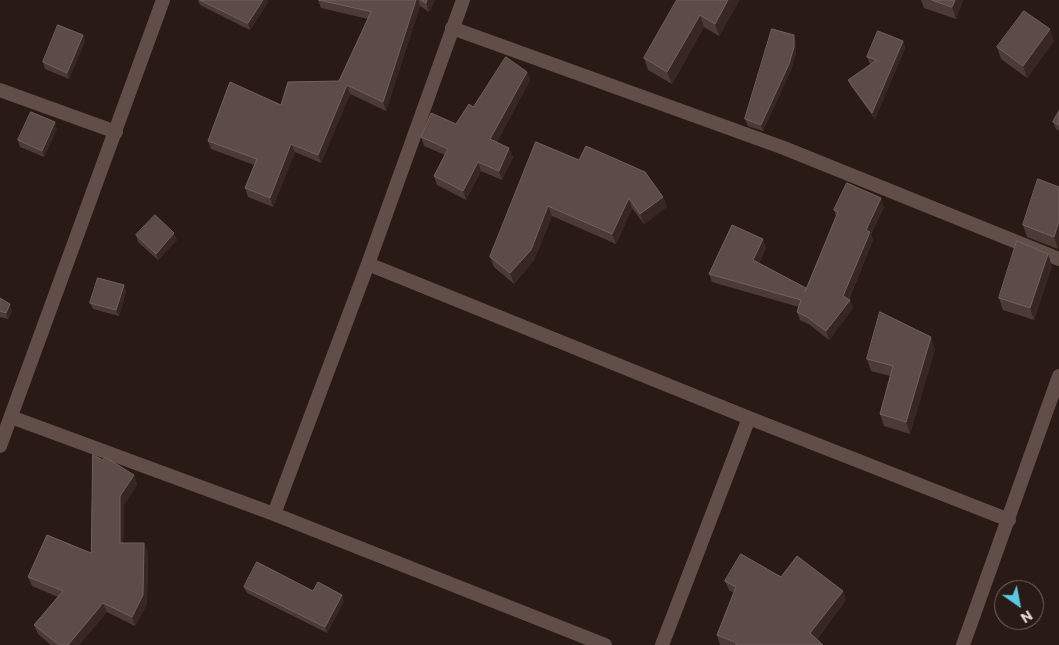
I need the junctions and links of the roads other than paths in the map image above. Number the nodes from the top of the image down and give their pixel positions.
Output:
1 (163, 0) edge
2 (463, 0) edge
3 (452, 28) junction
4 (0, 90) edge
5 (116, 132) junction
6 (1059, 259) edge
7 (368, 264) junction
8 (1059, 376) edge
9 (11, 416) junction
10 (749, 418) junction
11 (0, 446) edge
12 (274, 514) junction
13 (1009, 520) junction
14 (605, 645) edge
15 (662, 645) edge
16 (963, 645) edge

1 - 5 street
2 - 3 street
3 - 6 street
3 - 7 street
4 - 5 street
5 - 9 street
7 - 10 street
7 - 12 street
8 - 13 street
9 - 11 street
9 - 12 street
10 - 13 street
10 - 15 street
12 - 14 street
13 - 16 street

